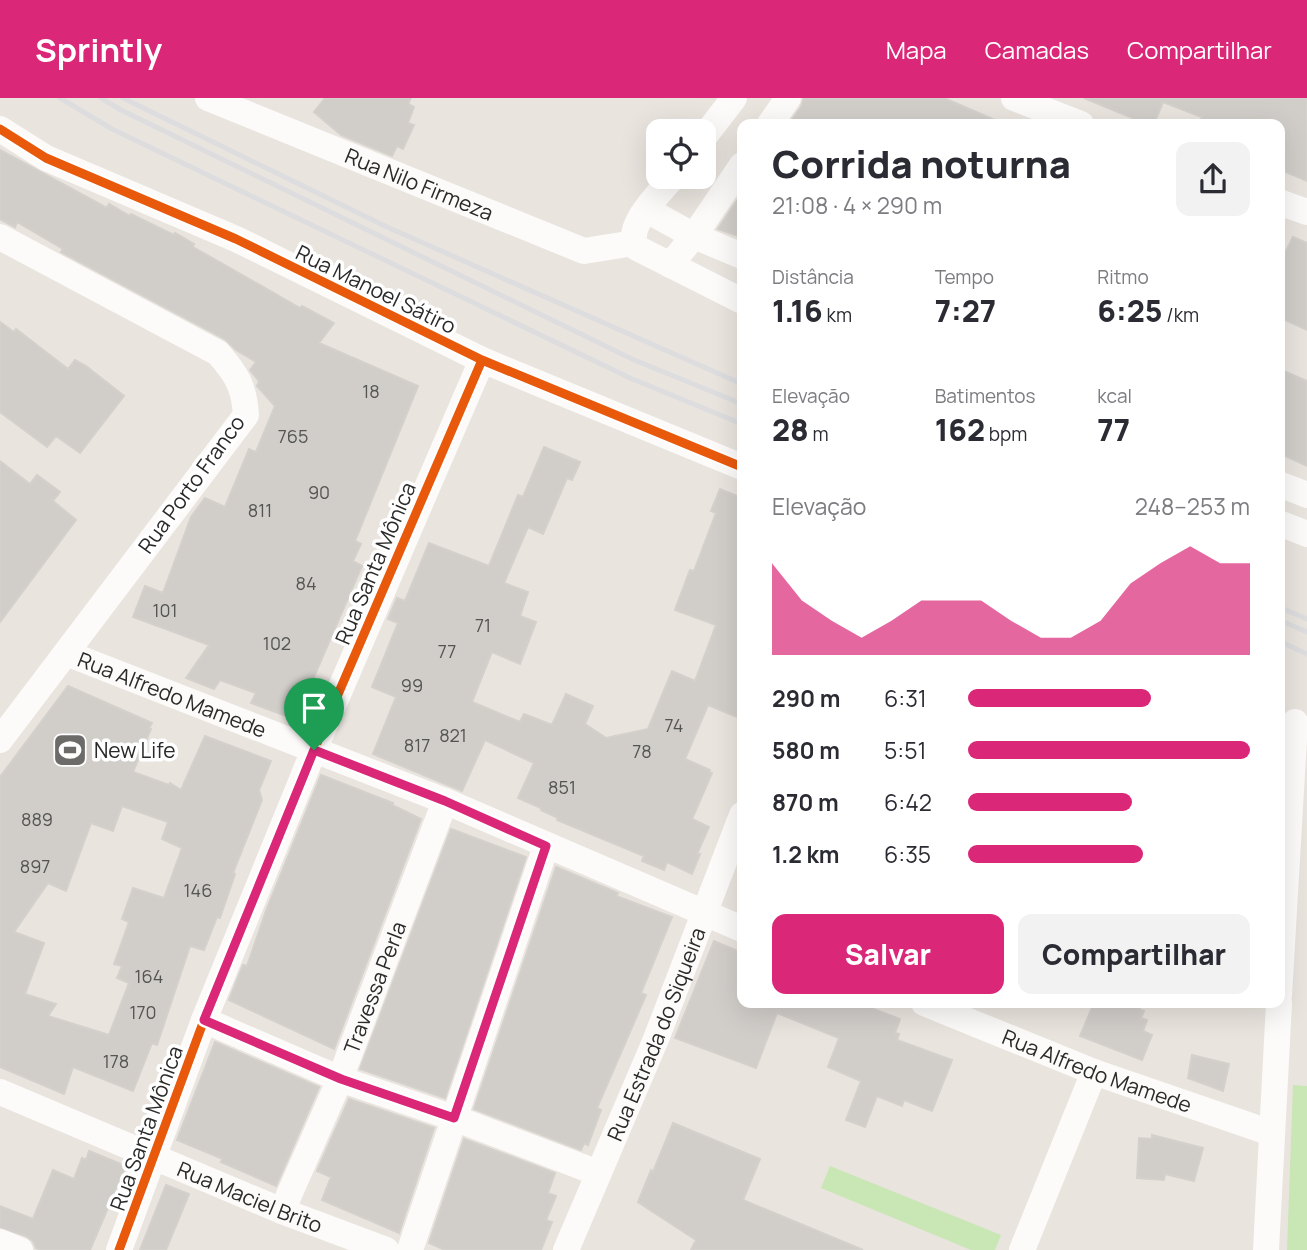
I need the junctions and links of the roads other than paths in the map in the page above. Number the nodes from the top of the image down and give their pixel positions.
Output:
1 (208, 98) edge
2 (734, 98) edge
3 (788, 98) edge
4 (1014, 98) edge
5 (773, 119) edge
6 (1068, 119) edge
7 (716, 121) edge
8 (0, 129) edge
9 (737, 172) edge
10 (664, 189) edge
11 (1285, 204) edge
12 (647, 210) junction
13 (1307, 212) edge
14 (694, 236) junction
15 (0, 237) edge
16 (633, 240) junction
17 (737, 254) edge
18 (670, 265) junction
19 (737, 298) edge
20 (482, 360) junction
21 (737, 465) edge
22 (1285, 486) edge
23 (1307, 495) edge
24 (1285, 525) edge
25 (1307, 534) edge
26 (66, 653) junction
27 (1294, 719) edge
28 (0, 740) edge
29 (314, 750) junction
30 (445, 801) junction
31 (737, 828) edge
32 (546, 846) junction
33 (1285, 885) edge
34 (705, 914) junction
35 (737, 927) edge
36 (936, 1008) edge
37 (1279, 1008) edge
38 (204, 1020) junction
39 (1094, 1072) junction
40 (341, 1079) junction
41 (0, 1092) edge
42 (454, 1118) junction
43 (1271, 1133) junction
44 (154, 1156) junction
45 (597, 1173) junction
46 (282, 1211) junction
47 (0, 1242) edge
48 (20, 1250) edge
49 (119, 1250) edge
50 (386, 1250) edge
51 (410, 1250) edge
52 (566, 1250) edge
53 (1023, 1250) edge
54 (1266, 1250) edge

1 - 16 street, Rua Nilo Firmeza
2 - 7 street
3 - 5 street
4 - 6 street
8 - 20 street, Rua Manoel Sátiro
9 - 14 street
10 - 12 street
11 - 13 street
12 - 14 street
12 - 16 street
14 - 17 street
14 - 18 street
15 - 26 street, Rua Porto Franco
16 - 18 street
18 - 19 street
20 - 21 street, Rua Manoel Sátiro
20 - 29 street, Rua Santa Mônica
22 - 23 street
24 - 25 street
26 - 28 street, Rua Porto Franco
26 - 29 street, Rua Alfredo Mamede
27 - 33 street
29 - 30 street, Rua Alfredo Mamede
29 - 38 street, Rua Santa Mônica
30 - 32 street, Rua Alfredo Mamede
30 - 40 street, Travessa Perla
31 - 34 street, Rua Estrada do Siqueira
32 - 34 street, Rua Alfredo Mamede
32 - 42 street
34 - 35 street, Rua Alfredo Mamede
34 - 45 street, Rua Estrada do Siqueira
36 - 39 street, Rua Alfredo Mamede
37 - 43 street
38 - 40 street
38 - 44 street, Rua Santa Mônica
39 - 43 street, Rua Alfredo Mamede
39 - 53 street
40 - 42 street
40 - 46 street, Travessa Perla
41 - 44 street, Rua Maciel Brito
42 - 45 street
42 - 51 street
43 - 54 street
44 - 46 street, Rua Maciel Brito
44 - 49 street, Rua Santa Mônica
45 - 52 street, Rua Estrada do Siqueira
46 - 50 street, Rua Maciel Brito
47 - 48 street

